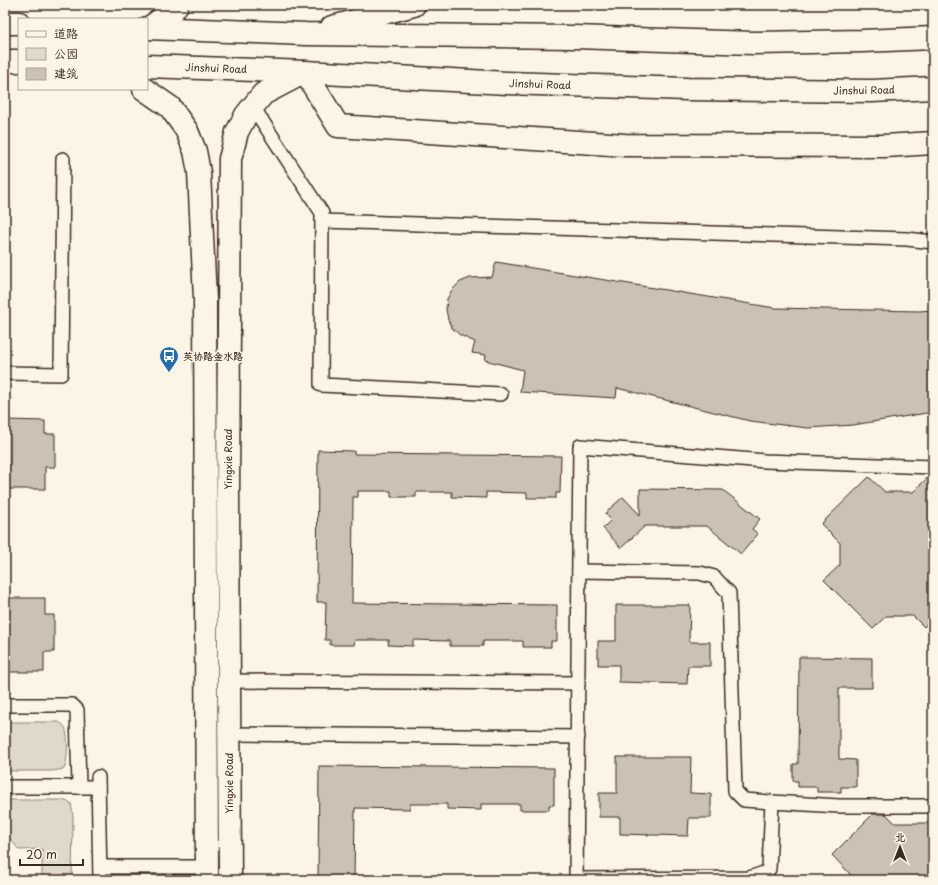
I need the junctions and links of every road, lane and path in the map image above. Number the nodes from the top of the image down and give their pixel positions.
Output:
1 (177, 5) edge
2 (414, 5) edge
3 (5, 23) edge
4 (18, 23) edge
5 (148, 28) edge
6 (306, 34) junction
7 (933, 38) edge
8 (5, 61) edge
9 (18, 61) edge
10 (148, 66) edge
11 (305, 72) junction
12 (933, 88) edge
13 (145, 90) edge
14 (253, 107) junction
15 (933, 143) edge
16 (63, 159) dead end
17 (322, 221) junction
18 (933, 242) edge
19 (5, 373) edge
20 (501, 394) dead end
21 (933, 467) edge
22 (579, 571) junction
23 (228, 681) junction
24 (578, 683) junction
25 (5, 705) edge
26 (229, 734) junction
27 (578, 737) junction
28 (5, 787) edge
29 (79, 787) junction
30 (772, 802) junction
31 (933, 806) edge
32 (100, 873) edge
33 (207, 873) edge
34 (576, 879) edge
35 (230, 880) edge

1 - 5 street
2 - 6 street
3 - 4 street
5 - 6 street
6 - 7 street
8 - 9 street
10 - 11 street, Jinshui Road
11 - 12 street, Jinshui Road
11 - 14 street, Yingxie Road
11 - 15 street
13 - 33 street
14 - 17 lane
14 - 23 street, Yingxie Road
16 - 19 lane
17 - 18 lane
17 - 20 lane
21 - 22 lane
22 - 24 lane
22 - 30 lane
23 - 24 lane
23 - 26 street, Yingxie Road
24 - 27 lane
25 - 29 lane
26 - 27 lane
26 - 35 street, Yingxie Road
27 - 34 lane
28 - 29 lane
29 - 32 lane
30 - 31 lane
30 - 34 lane
32 - 33 lane

